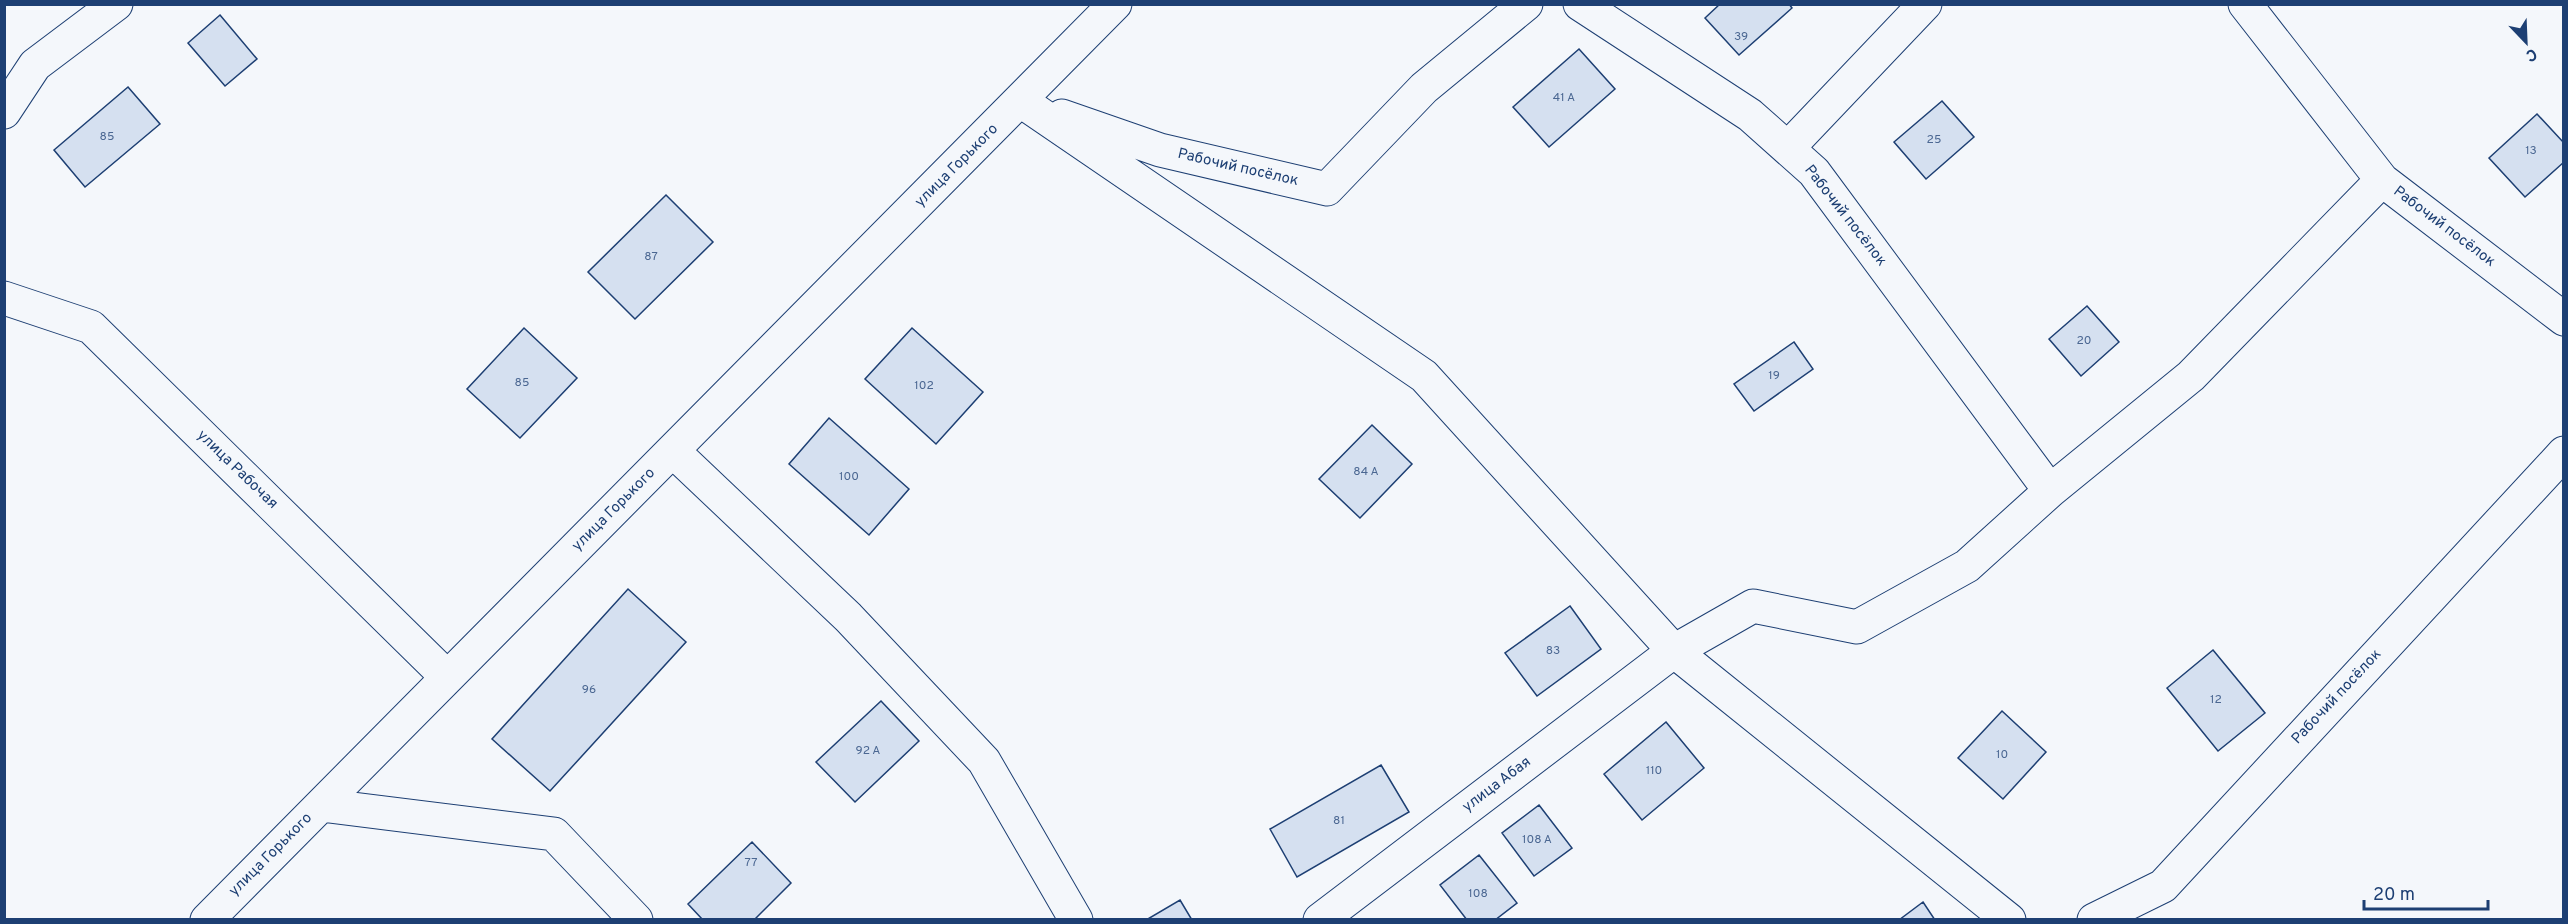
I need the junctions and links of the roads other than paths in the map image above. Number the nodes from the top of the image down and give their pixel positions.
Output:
1 (116, 4) edge
2 (1115, 4) edge
3 (1526, 4) edge
4 (1580, 4) edge
5 (1924, 4) edge
6 (2245, 4) edge
7 (78, 17) edge
8 (1021, 101) junction
9 (4, 112) edge
10 (1788, 148) junction
11 (2382, 180) junction
12 (4, 298) edge
13 (2564, 319) edge
14 (673, 451) junction
15 (2564, 453) edge
16 (2050, 491) junction
17 (1674, 651) junction
18 (447, 676) junction
19 (321, 805) junction
20 (207, 920) edge
21 (636, 920) edge
22 (1076, 920) edge
23 (1320, 920) edge
24 (2009, 920) edge
25 (2094, 920) edge

1 - 7 street
2 - 8 street
3 - 8 street, Рабочий посёлок
4 - 10 street, Рабочий посёлок
5 - 10 street
6 - 11 street, Рабочий посёлок
7 - 9 street
8 - 14 street, улица Горького
8 - 17 street
10 - 16 street, Рабочий посёлок
11 - 13 street, Рабочий посёлок
11 - 16 street, Рабочий посёлок
12 - 18 street, улица Рабочая
14 - 18 street, улица Горького
14 - 22 street
15 - 25 street, Рабочий посёлок
16 - 17 street, Рабочий посёлок
17 - 23 street, улица Абая
17 - 24 street
18 - 19 street, улица Горького
19 - 20 street, улица Горького
19 - 21 street

